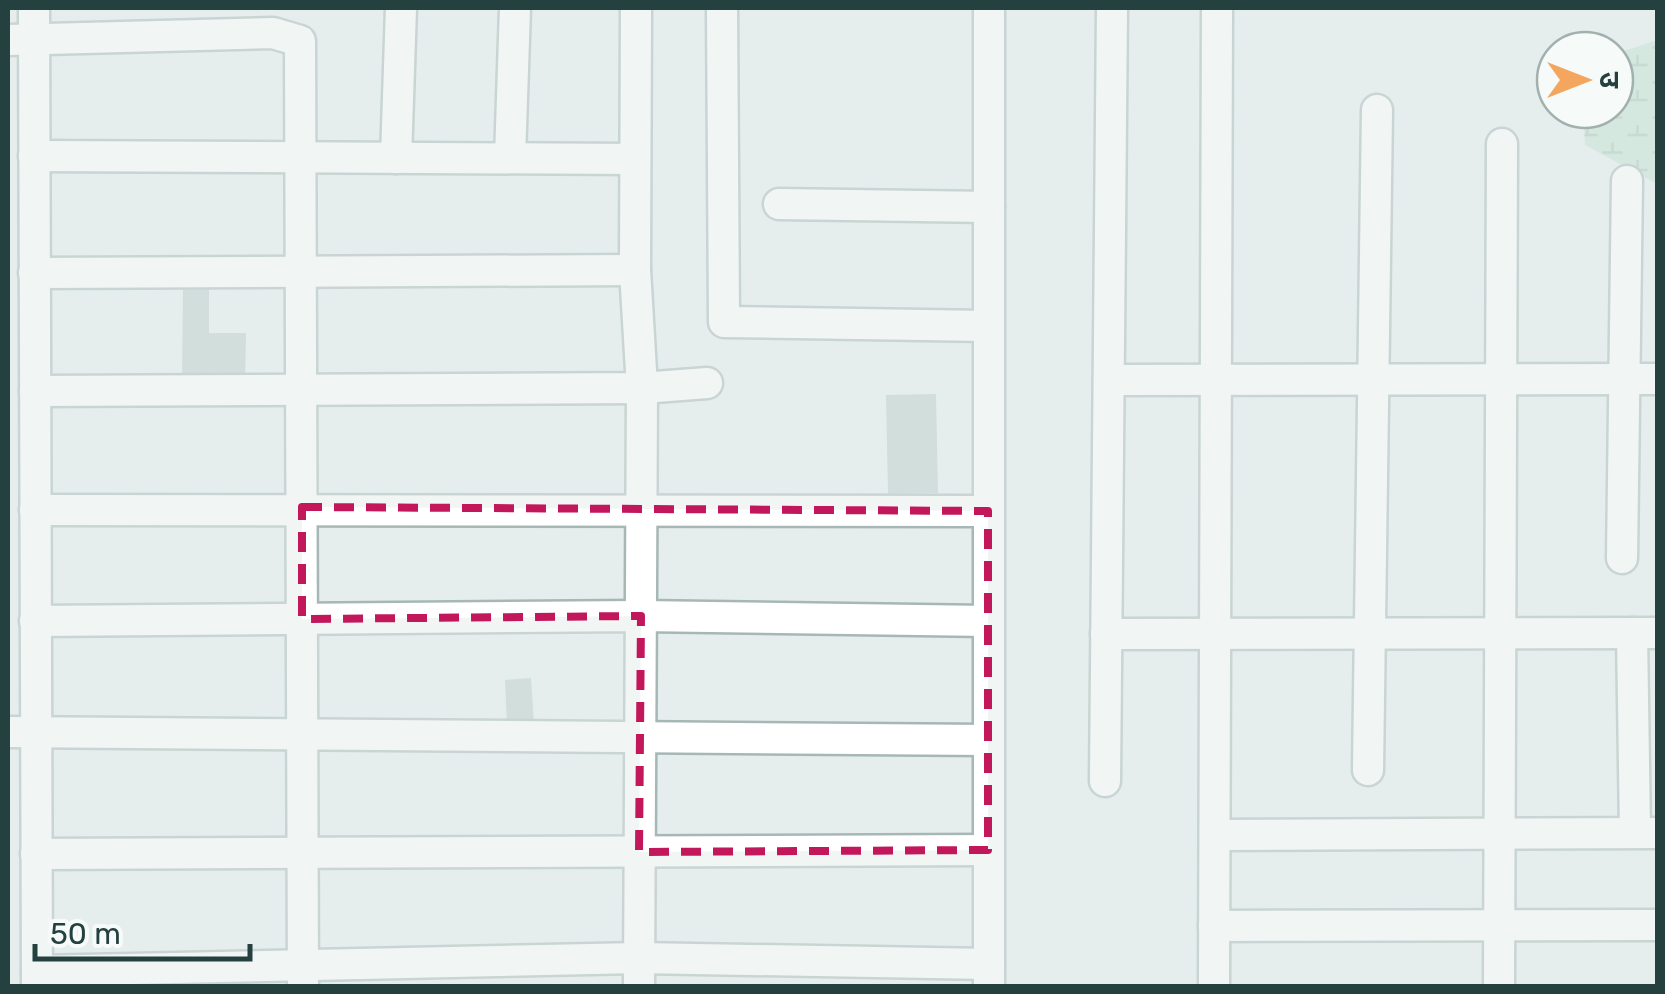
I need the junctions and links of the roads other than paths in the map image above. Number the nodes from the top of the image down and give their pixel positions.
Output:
1 (34, 8) edge
2 (401, 8) edge
3 (515, 8) edge
4 (636, 8) edge
5 (722, 8) edge
6 (989, 8) edge
7 (1112, 8) edge
8 (1216, 8) edge
9 (272, 20) edge
10 (20, 40) edge
11 (1377, 110) dead end
12 (1502, 144) dead end
13 (34, 156) junction
14 (302, 158) junction
15 (396, 158) junction
16 (510, 158) junction
17 (635, 160) junction
18 (1627, 181) dead end
19 (779, 204) dead end
20 (989, 207) junction
21 (635, 270) junction
22 (34, 273) junction
23 (302, 274) junction
24 (988, 326) junction
25 (1373, 379) junction
26 (1501, 379) junction
27 (1624, 379) junction
28 (1658, 379) edge
29 (1109, 380) junction
30 (1216, 380) junction
31 (706, 383) dead end
32 (642, 388) junction
33 (35, 392) junction
34 (302, 392) junction
35 (302, 507) junction
36 (35, 510) junction
37 (642, 510) junction
38 (988, 512) junction
39 (1622, 558) dead end
40 (641, 616) junction
41 (302, 619) junction
42 (35, 621) junction
43 (988, 621) junction
44 (1498, 633) junction
45 (1644, 633) edge
46 (1106, 634) junction
47 (1215, 634) junction
48 (1370, 634) junction
49 (22, 732) edge
50 (302, 734) junction
51 (640, 738) junction
52 (988, 740) junction
53 (1368, 770) dead end
54 (1105, 781) dead end
55 (1500, 831) junction
56 (1646, 833) edge
57 (1214, 835) junction
58 (988, 850) junction
59 (302, 852) junction
60 (640, 852) junction
61 (36, 854) junction
62 (1499, 925) junction
63 (1658, 925) edge
64 (1214, 926) junction
65 (639, 972) edge
66 (989, 975) edge
67 (303, 976) edge
68 (37, 979) edge
69 (1214, 986) edge
70 (1499, 986) edge

1 - 10 street
2 - 15 street
3 - 16 street
4 - 17 street
5 - 24 street
6 - 20 street
7 - 29 street
8 - 30 street
9 - 10 street
9 - 14 street
10 - 13 street
11 - 25 street
12 - 26 street
13 - 14 street
13 - 22 street
14 - 15 street
14 - 23 street
15 - 16 street
16 - 17 street
17 - 21 street
18 - 27 street
19 - 20 street
20 - 24 street
21 - 23 street
21 - 32 street
22 - 23 street
22 - 33 street
23 - 34 street
24 - 38 street
25 - 26 street
25 - 30 street
25 - 48 street
26 - 27 street
26 - 44 street
27 - 28 street
27 - 39 street
29 - 30 street
29 - 46 street
30 - 47 street
31 - 32 street
32 - 34 street
32 - 37 street
33 - 34 street
33 - 36 street
34 - 35 street
35 - 36 street
35 - 37 street
35 - 41 street
36 - 42 street
37 - 38 street
37 - 40 street
38 - 43 street
40 - 41 street
40 - 43 street
40 - 51 street
41 - 42 street
41 - 50 street
42 - 49 street
43 - 52 street
44 - 45 street
44 - 48 street
44 - 55 street
45 - 56 street
46 - 47 street
46 - 54 street
47 - 48 street
47 - 57 street
48 - 53 street
49 - 50 street
49 - 61 street
50 - 51 street
50 - 59 street
51 - 52 street
51 - 60 street
52 - 58 street
55 - 56 street
55 - 57 street
55 - 62 street
57 - 64 street
58 - 60 street
58 - 66 street
59 - 60 street
59 - 61 street
59 - 67 street
60 - 65 street
61 - 68 street
62 - 63 street
62 - 64 street
62 - 70 street
64 - 69 street
65 - 66 street
65 - 67 street
67 - 68 street

